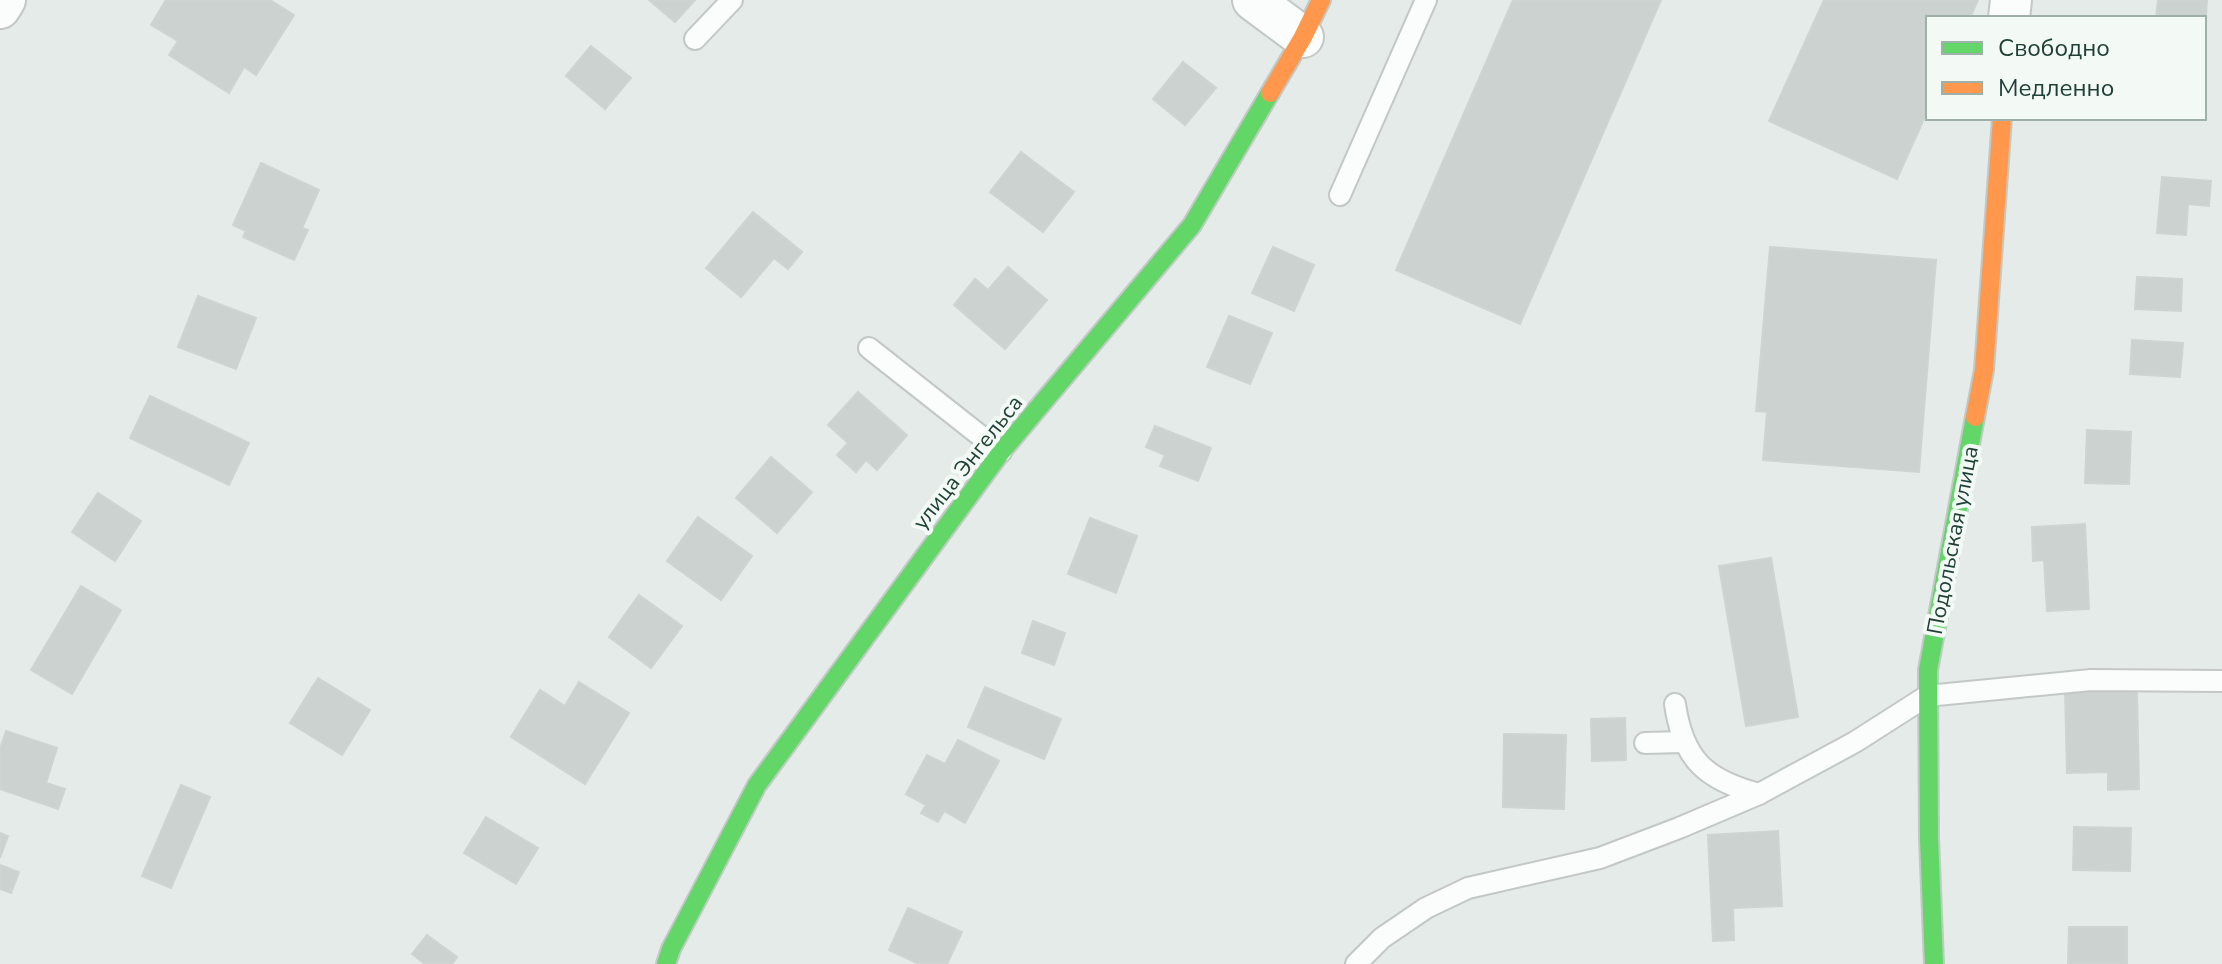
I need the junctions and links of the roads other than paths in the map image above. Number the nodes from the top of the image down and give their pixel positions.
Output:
1 (5, 0) edge
2 (732, 0) edge
3 (1253, 0) edge
4 (1321, 0) edge
5 (1426, 0) edge
6 (0, 8) edge
7 (1303, 37) junction
8 (695, 39) dead end
9 (2002, 120) edge
10 (1340, 195) dead end
11 (869, 348) dead end
12 (1001, 452) junction
13 (2222, 681) edge
14 (1927, 696) junction
15 (1675, 704) dead end
16 (1683, 742) junction
17 (1645, 743) dead end
18 (1759, 794) junction
19 (666, 964) edge
20 (1356, 964) edge
21 (1934, 964) edge

1 - 6 street
2 - 8 lane
3 - 7 street
4 - 7 street, улица Энгельса
5 - 10 lane
7 - 12 street, улица Энгельса
9 - 14 street, Подольская улица
11 - 12 lane
12 - 19 street, улица Энгельса
13 - 14 lane
14 - 18 lane
14 - 21 street, Подольская улица
15 - 16 lane
16 - 17 lane
16 - 18 lane
18 - 20 lane

